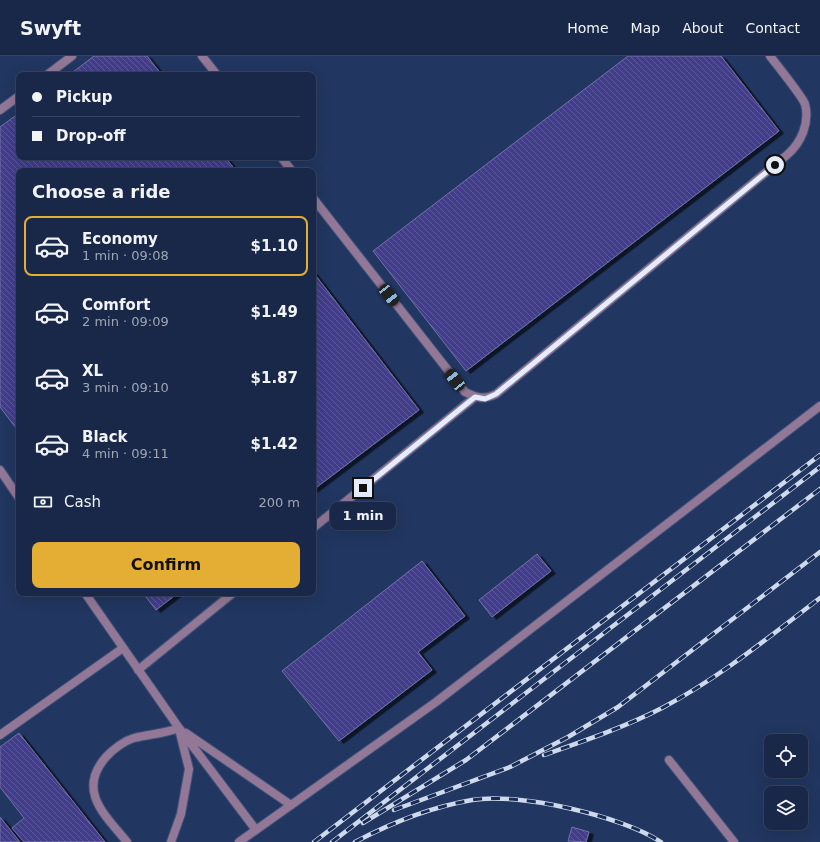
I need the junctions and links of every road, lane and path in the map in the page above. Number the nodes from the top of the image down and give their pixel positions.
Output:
1 (72, 56) edge
2 (202, 56) edge
3 (770, 56) edge
4 (51, 72) edge
5 (215, 72) edge
6 (16, 98) edge
7 (0, 110) edge
8 (283, 160) edge
9 (290, 168) edge
10 (316, 202) edge
11 (475, 397) junction
12 (820, 406) edge
13 (0, 470) edge
14 (16, 494) edge
15 (316, 526) edge
16 (87, 596) edge
17 (228, 596) edge
18 (123, 648) junction
19 (138, 670) junction
20 (179, 728) junction
21 (0, 735) edge
22 (669, 760) dead end
23 (291, 805) junction
24 (256, 830) junction
25 (127, 842) edge
26 (171, 842) edge
27 (239, 842) edge
28 (734, 842) edge

1 - 4 street
2 - 5 street
3 - 11 street
6 - 7 street
8 - 9 street
10 - 11 street
11 - 15 street
12 - 23 street
13 - 14 street
16 - 18 street
17 - 19 street
18 - 19 street
18 - 21 street
19 - 20 street
20 - 23 street
20 - 24 street
20 - 25 street
20 - 26 street
22 - 28 street
23 - 24 street
24 - 27 street

